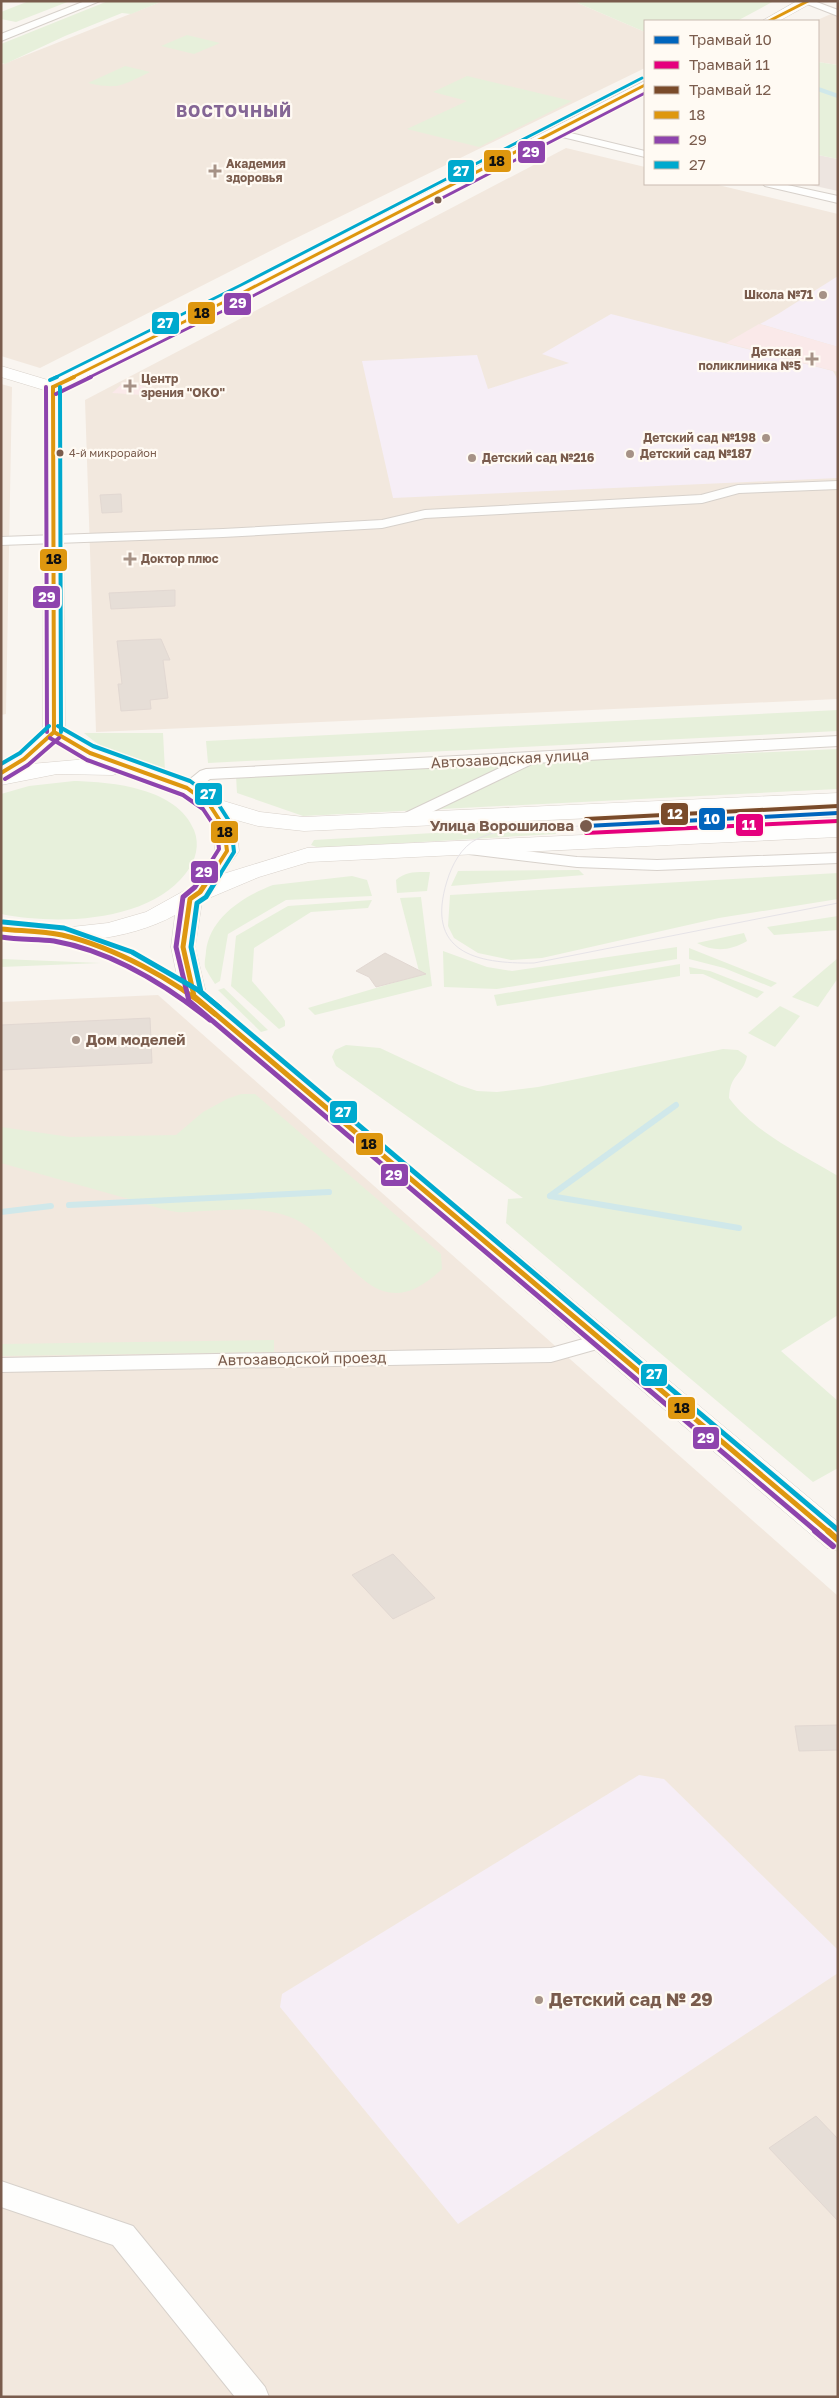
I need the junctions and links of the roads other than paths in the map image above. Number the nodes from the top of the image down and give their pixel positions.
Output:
1 (95, 1) edge
2 (808, 2) edge
3 (838, 12) edge
4 (771, 20) edge
5 (1, 38) edge
6 (644, 86) edge
7 (554, 132) junction
8 (644, 154) edge
9 (773, 185) edge
10 (838, 200) edge
11 (1, 371) edge
12 (53, 387) junction
13 (838, 485) edge
14 (54, 538) junction
15 (1, 541) edge
16 (54, 732) junction
17 (838, 740) edge
18 (534, 758) junction
19 (140, 772) junction
20 (1, 773) edge
21 (1, 778) edge
22 (187, 788) junction
23 (838, 800) edge
24 (209, 804) junction
25 (409, 818) junction
26 (304, 824) junction
27 (838, 830) edge
28 (455, 848) junction
29 (307, 855) junction
30 (838, 858) edge
31 (195, 895) junction
32 (1, 929) edge
33 (62, 935) junction
34 (194, 996) junction
35 (601, 1341) junction
36 (1, 1365) edge
37 (838, 1540) edge
38 (1, 2194) edge
39 (254, 2397) edge

1 - 5 street
2 - 3 street
2 - 4 main road
6 - 7 main road
7 - 8 street
7 - 12 main road
9 - 10 street
11 - 12 main road
12 - 14 main road
13 - 14 street
14 - 15 street
14 - 16 main road
16 - 19 main road
16 - 20 main road
17 - 18 street, Автозаводская улица
18 - 22 street, Автозаводская улица
18 - 25 street
19 - 21 main road
19 - 22 main road
22 - 24 main road
23 - 25 main road
24 - 26 main road
24 - 31 main road
25 - 26 main road
26 - 29 main road
27 - 28 main road
28 - 29 main road
28 - 30 street
29 - 31 main road
31 - 33 main road
31 - 34 main road
32 - 33 main road
33 - 34 main road
34 - 35 main road
35 - 36 street, Автозаводской проезд
35 - 37 main road
38 - 39 street

